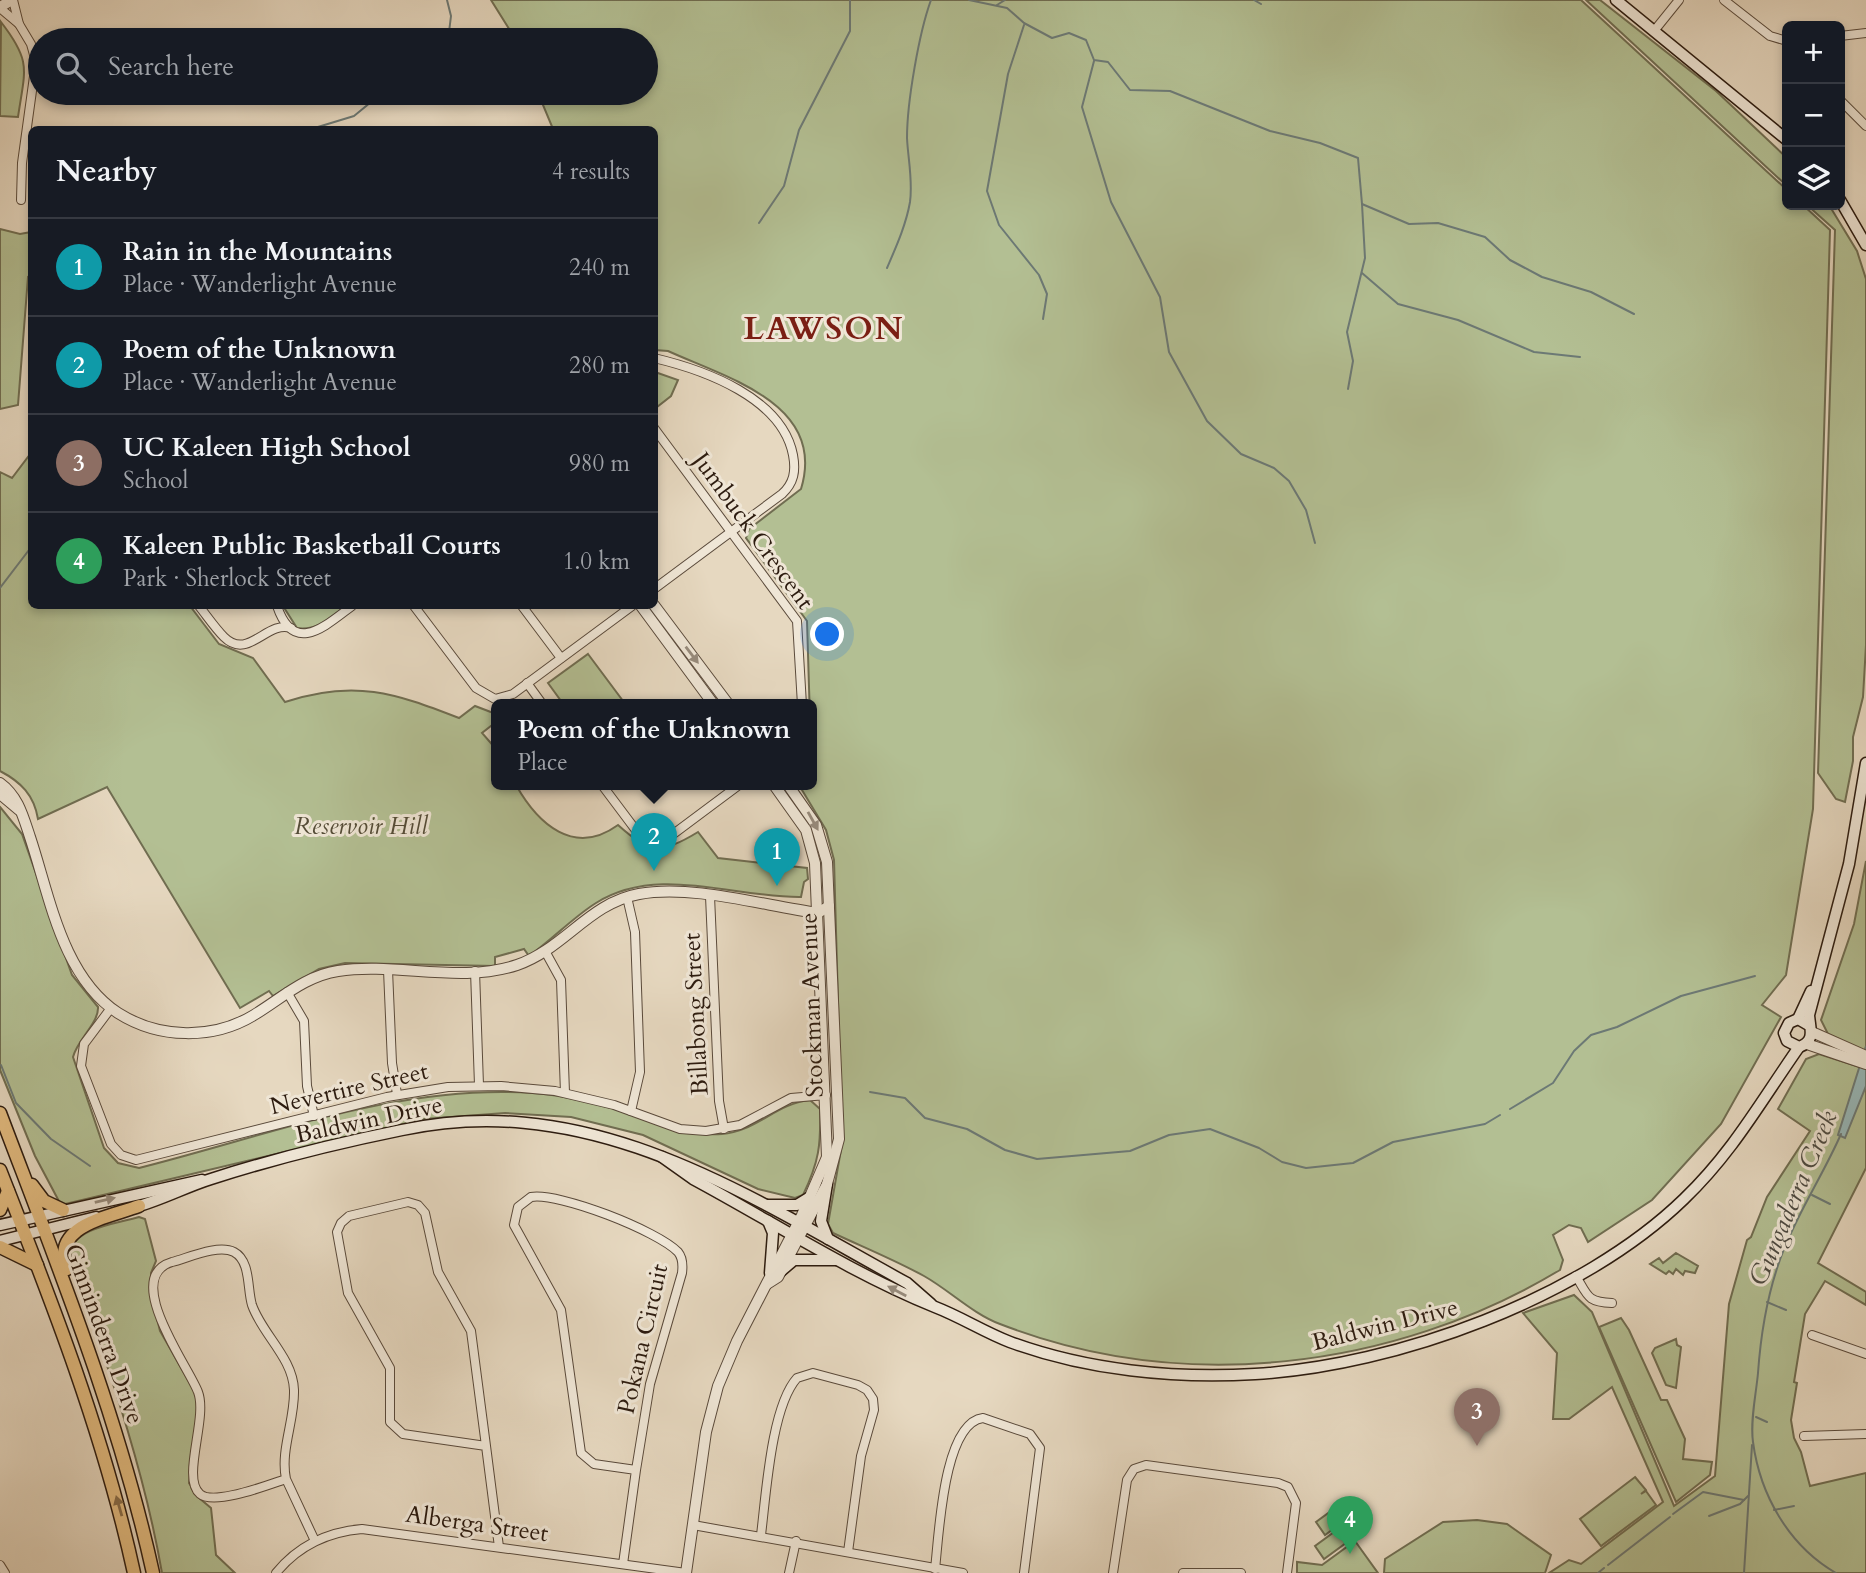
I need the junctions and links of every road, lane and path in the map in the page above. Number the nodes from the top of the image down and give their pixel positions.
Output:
1 (13, 0) edge
2 (1616, 0) edge
3 (1679, 0) edge
4 (1724, 0) edge
5 (0, 8) edge
6 (19, 24) junction
7 (1654, 31) junction
8 (1866, 33) edge
9 (1845, 35) edge
10 (28, 39) edge
11 (1782, 40) edge
12 (30, 105) edge
13 (1845, 105) edge
14 (1866, 126) edge
15 (1782, 136) edge
16 (21, 200) dead end
17 (1845, 208) edge
18 (1866, 244) edge
19 (658, 359) edge
20 (658, 433) edge
21 (731, 532) junction
22 (658, 586) edge
23 (201, 609) edge
24 (278, 609) edge
25 (279, 609) edge
26 (348, 609) edge
27 (416, 609) edge
28 (524, 609) edge
29 (628, 609) edge
30 (643, 609) edge
31 (657, 609) edge
32 (291, 628) junction
33 (272, 629) junction
34 (561, 658) junction
35 (527, 683) junction
36 (539, 699) edge
37 (710, 699) edge
38 (724, 699) edge
39 (802, 699) edge
40 (1866, 762) edge
41 (0, 783) edge
42 (606, 790) edge
43 (733, 790) edge
44 (777, 790) edge
45 (792, 790) edge
46 (0, 794) edge
47 (19, 810) junction
48 (627, 897) junction
49 (710, 897) junction
50 (817, 900) junction
51 (791, 906) junction
52 (829, 906) junction
53 (818, 913) junction
54 (545, 951) junction
55 (1825, 963) junction
56 (388, 970) junction
57 (475, 971) junction
58 (287, 992) junction
59 (111, 1008) junction
60 (1798, 1019) junction
61 (1811, 1029) junction
62 (1787, 1041) junction
63 (1803, 1046) junction
64 (1849, 1054) junction
65 (1866, 1056) edge
66 (1866, 1064) edge
67 (479, 1086) junction
68 (1769, 1091) junction
69 (565, 1093) junction
70 (397, 1094) junction
71 (826, 1096) junction
72 (631, 1111) junction
73 (0, 1113) edge
74 (314, 1115) junction
75 (724, 1129) junction
76 (662, 1157) junction
77 (21, 1167) junction
78 (0, 1170) edge
79 (209, 1180) junction
80 (827, 1184) junction
81 (8, 1191) junction
82 (810, 1197) junction
83 (765, 1205) junction
84 (139, 1206) junction
85 (0, 1210) edge
86 (63, 1210) junction
87 (39, 1215) junction
88 (20, 1220) junction
89 (768, 1220) junction
90 (0, 1225) edge
91 (44, 1229) junction
92 (798, 1230) junction
93 (25, 1234) junction
94 (829, 1240) junction
95 (0, 1241) edge
96 (0, 1247) edge
97 (838, 1259) junction
98 (37, 1265) junction
99 (773, 1276) junction
100 (1576, 1276) junction
101 (1612, 1303) dead end
102 (933, 1306) junction
103 (1812, 1335) dead end
104 (1866, 1354) edge
105 (109, 1406) junction
106 (1866, 1434) edge
107 (1804, 1436) dead end
108 (486, 1446) junction
109 (636, 1470) junction
110 (286, 1479) junction
111 (693, 1525) junction
112 (761, 1535) junction
113 (316, 1541) junction
114 (796, 1541) junction
115 (499, 1547) junction
116 (848, 1552) junction
117 (900, 1563) junction
118 (623, 1564) junction
119 (935, 1569) junction
120 (134, 1573) edge
121 (153, 1573) edge
122 (276, 1573) edge
123 (686, 1573) edge
124 (789, 1573) edge
125 (898, 1573) edge
126 (963, 1573) edge
127 (1024, 1573) edge
128 (1113, 1573) edge
129 (1183, 1573) edge
130 (1241, 1573) edge
131 (1287, 1573) edge

1 - 5 street
1 - 6 street
2 - 7 main road
3 - 7 street
4 - 11 street
5 - 6 street
6 - 10 street
7 - 15 main road
8 - 9 street
12 - 16 street
13 - 14 street
17 - 18 main road
19 - 21 street
20 - 21 street, Jumbuck Crescent
21 - 22 street
21 - 39 street, Jumbuck Crescent
23 - 33 street
24 - 33 street
25 - 32 street
26 - 32 street
27 - 35 street
28 - 34 street
29 - 34 street
30 - 37 street
31 -> 38 street
32 - 33 street
34 - 35 street
35 - 36 street
40 - 55 main road
41 - 47 street
42 - 43 street
44 - 50 street, Stockman Avenue
45 -> 52 street, Stockman Avenue
46 - 47 street
47 - 59 street
48 - 49 street
48 - 54 street
48 - 72 street
49 - 51 street
49 - 75 street, Billabong Street
50 - 51 street
50 - 52 street
50 - 53 street, Stockman Avenue
51 - 53 street
52 - 53 street
52 - 80 street, Stockman Avenue
53 - 71 street, Stockman Avenue
54 - 57 street
54 - 69 street
55 - 60 main road
55 - 61 main road
56 - 57 street
56 - 58 street
56 - 70 street
57 - 67 street
58 - 59 street
58 - 74 street
59 - 74 street, Nevertire Street
60 - 61 main road
60 - 62 main road
61 - 63 main road
61 - 64 street
62 - 63 main road
62 - 68 main road, Baldwin Drive
63 - 64 street
63 - 68 main road, Baldwin Drive
64 - 65 street
64 - 66 street
67 - 69 street, Nevertire Street
67 - 70 street, Nevertire Street
68 - 100 main road, Baldwin Drive
69 - 72 street, Nevertire Street
70 - 74 street, Nevertire Street
71 - 75 street, Nevertire Street
71 - 82 street, Stockman Avenue
72 - 75 street, Nevertire Street
73 - 77 main road, Ginninderra Drive
76 - 79 main road, Baldwin Drive
76 - 83 main road, Baldwin Drive
76 - 89 main road, Baldwin Drive
77 - 86 main road
77 - 87 main road, Ginninderra Drive
78 - 81 main road, Ginninderra Drive
79 - 84 main road, Baldwin Drive
86 -> 79 main road, Baldwin Drive
80 - 92 street, Stockman Avenue
80 - 94 main road
81 - 85 main road
81 - 88 main road, Ginninderra Drive
82 - 83 main road
82 - 92 street, Stockman Avenue
83 - 92 main road, Baldwin Drive
84 - 91 main road, Baldwin Drive
84 - 105 main road
86 - 87 main road, Baldwin Drive
87 - 88 main road, Baldwin Drive
87 - 91 main road, Ginninderra Drive
88 - 90 main road, Baldwin Drive
88 - 93 main road, Ginninderra Drive
89 - 92 main road, Baldwin Drive
89 - 99 main road
91 - 93 main road, Baldwin Drive
91 - 105 main road, Ginninderra Drive
92 - 94 main road, Baldwin Drive
92 - 97 main road, Baldwin Drive
92 - 99 street
93 - 95 main road, Baldwin Drive
93 - 98 main road, Ginninderra Drive
94 - 102 main road, Baldwin Drive
96 - 98 main road
97 - 99 main road
102 -> 97 main road, Baldwin Drive
120 -> 98 main road, Ginninderra Drive
99 - 111 street
100 - 101 street
100 - 102 main road, Baldwin Drive
103 - 104 street
105 - 121 main road, Ginninderra Drive
106 - 107 street
108 - 108 street
108 - 115 street
109 - 109 street, Pokana Circuit
109 - 118 street, Pokana Circuit
110 - 110 street
110 - 113 street
111 - 112 street
111 - 123 street
112 - 114 street
112 - 116 street
113 - 115 street, Alberga Street
113 - 122 street, Alberga Street
114 - 116 street
114 - 124 street
115 - 118 street, Alberga Street
116 - 117 street
117 - 119 street
117 - 125 street
118 - 123 street, Alberga Street
119 - 126 street
119 - 127 street
128 - 131 street
129 - 130 street

